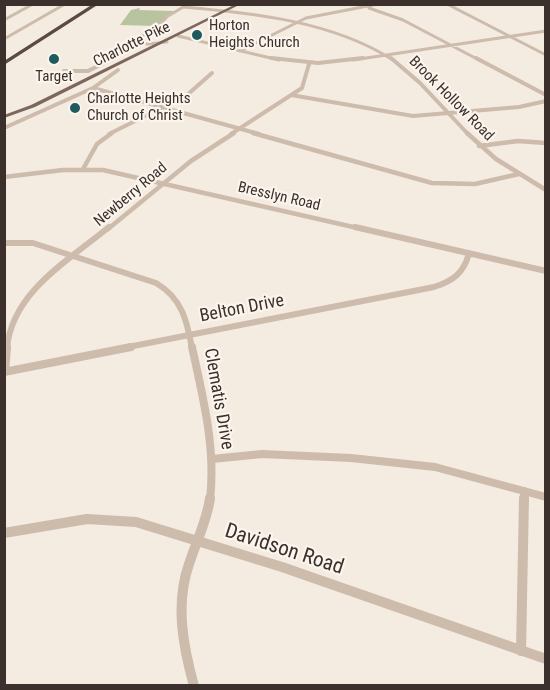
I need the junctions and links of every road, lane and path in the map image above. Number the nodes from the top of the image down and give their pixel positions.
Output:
1 (33, 4) edge
2 (64, 4) edge
3 (91, 4) edge
4 (97, 4) edge
5 (240, 4) edge
6 (378, 4) edge
7 (447, 4) edge
8 (185, 6) edge
9 (369, 8) junction
10 (229, 11) junction
11 (4, 20) edge
12 (293, 23) junction
13 (546, 31) edge
14 (178, 36) junction
15 (505, 36) junction
16 (4, 37) edge
17 (132, 42) junction
18 (167, 42) junction
19 (448, 44) junction
20 (148, 46) junction
21 (240, 51) junction
22 (384, 54) junction
23 (546, 55) edge
24 (4, 59) edge
25 (4, 64) edge
26 (309, 64) junction
27 (118, 70) dead end
28 (64, 71) dead end
29 (212, 73) dead end
30 (100, 74) junction
31 (110, 76) junction
32 (93, 88) junction
33 (291, 95) junction
34 (546, 95) edge
35 (546, 101) edge
36 (161, 107) junction
37 (448, 114) junction
38 (4, 119) edge
39 (4, 128) edge
40 (239, 130) junction
41 (546, 143) edge
42 (479, 146) junction
43 (83, 169) junction
44 (519, 174) junction
45 (4, 177) edge
46 (163, 183) junction
47 (546, 190) edge
48 (4, 243) edge
49 (469, 254) junction
50 (76, 256) junction
51 (546, 271) edge
52 (190, 335) junction
53 (5, 372) edge
54 (212, 459) junction
55 (524, 491) junction
56 (546, 496) edge
57 (4, 533) edge
58 (197, 542) junction
59 (521, 651) junction
60 (546, 658) edge
61 (194, 686) edge

1 - 11 street
2 - 16 street
3 - 24 highway
4 - 25 highway
5 - 10 main road, Charlotte Pike
6 - 9 street
7 - 15 street
8 - 10 street, Brook Hollow Road
8 - 17 street
9 - 12 street
9 - 19 street
10 - 12 street, Brook Hollow Road
10 - 14 main road, Charlotte Pike
12 - 21 street
12 - 22 street, Brook Hollow Road
13 - 15 street
14 - 18 main road, Charlotte Pike
14 - 21 street
15 - 19 street
15 - 23 street
17 - 20 street
17 - 28 street
18 - 20 street
18 - 20 main road, Charlotte Pike
19 - 22 street
19 - 34 street
20 - 30 main road, Charlotte Pike
21 - 26 street
22 - 26 street
22 - 37 street, Brook Hollow Road
26 - 33 street, Newberry Road
27 - 31 street
29 - 36 street
30 - 31 street
30 - 38 main road, Charlotte Pike
31 - 32 street
32 - 36 street
32 - 39 street
33 - 37 street
33 - 40 street, Newberry Road
35 - 37 street
36 - 40 street
36 - 43 street
37 - 42 street, Brook Hollow Road
40 - 44 street
40 - 46 street, Newberry Road
41 - 42 street
42 - 44 street, Brook Hollow Road
43 - 45 street, Bresslyn Road
43 - 46 street, Bresslyn Road
44 - 47 street, Brook Hollow Road
46 - 49 street, Bresslyn Road
46 - 50 street, Newberry Road
48 - 50 street, Clematis Drive
49 - 51 street, Bresslyn Road
49 - 52 street, Belton Drive
50 - 52 street, Clematis Drive
50 - 53 street, Newberry Road
52 - 53 street, Belton Drive
52 - 54 street, Clematis Drive
54 - 55 street
54 - 58 street, Clematis Drive
55 - 56 street
55 - 59 street
57 - 58 street, Davidson Road
58 - 59 street, Davidson Road
58 - 61 street, Clematis Drive
59 - 60 street, Davidson Road

